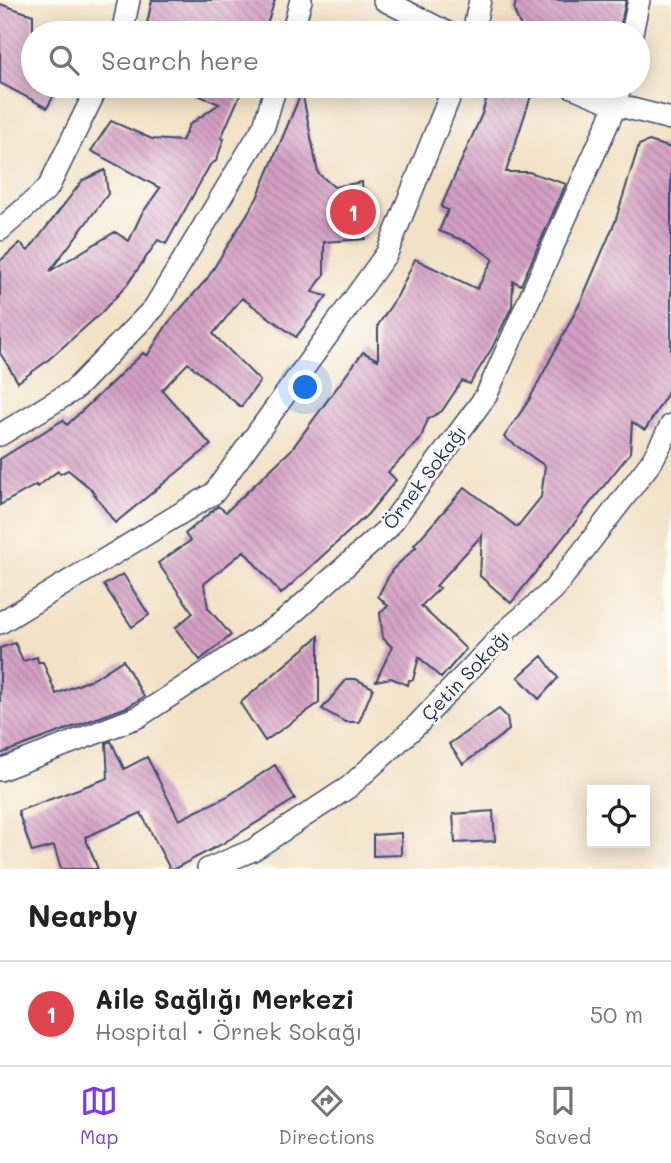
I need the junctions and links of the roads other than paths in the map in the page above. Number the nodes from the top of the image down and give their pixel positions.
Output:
1 (128, 0) edge
2 (301, 0) edge
3 (384, 0) edge
4 (480, 0) edge
5 (639, 0) edge
6 (124, 21) edge
7 (295, 21) edge
8 (425, 21) edge
9 (476, 21) edge
10 (635, 21) edge
11 (92, 98) edge
12 (272, 98) edge
13 (449, 98) edge
14 (617, 98) edge
15 (625, 98) edge
16 (671, 119) edge
17 (0, 230) edge
18 (671, 425) edge
19 (0, 435) edge
20 (0, 624) edge
21 (0, 770) edge
22 (256, 859) edge
23 (208, 869) edge

1 - 6 street
2 - 7 street
3 - 8 street
4 - 9 street
5 - 10 street
11 - 17 street
12 - 19 street
13 - 20 street
14 - 21 street, Örnek Sokağı
15 - 16 street
18 - 22 street, Çetin Sokağı
22 - 23 street, Çetin Sokağı

